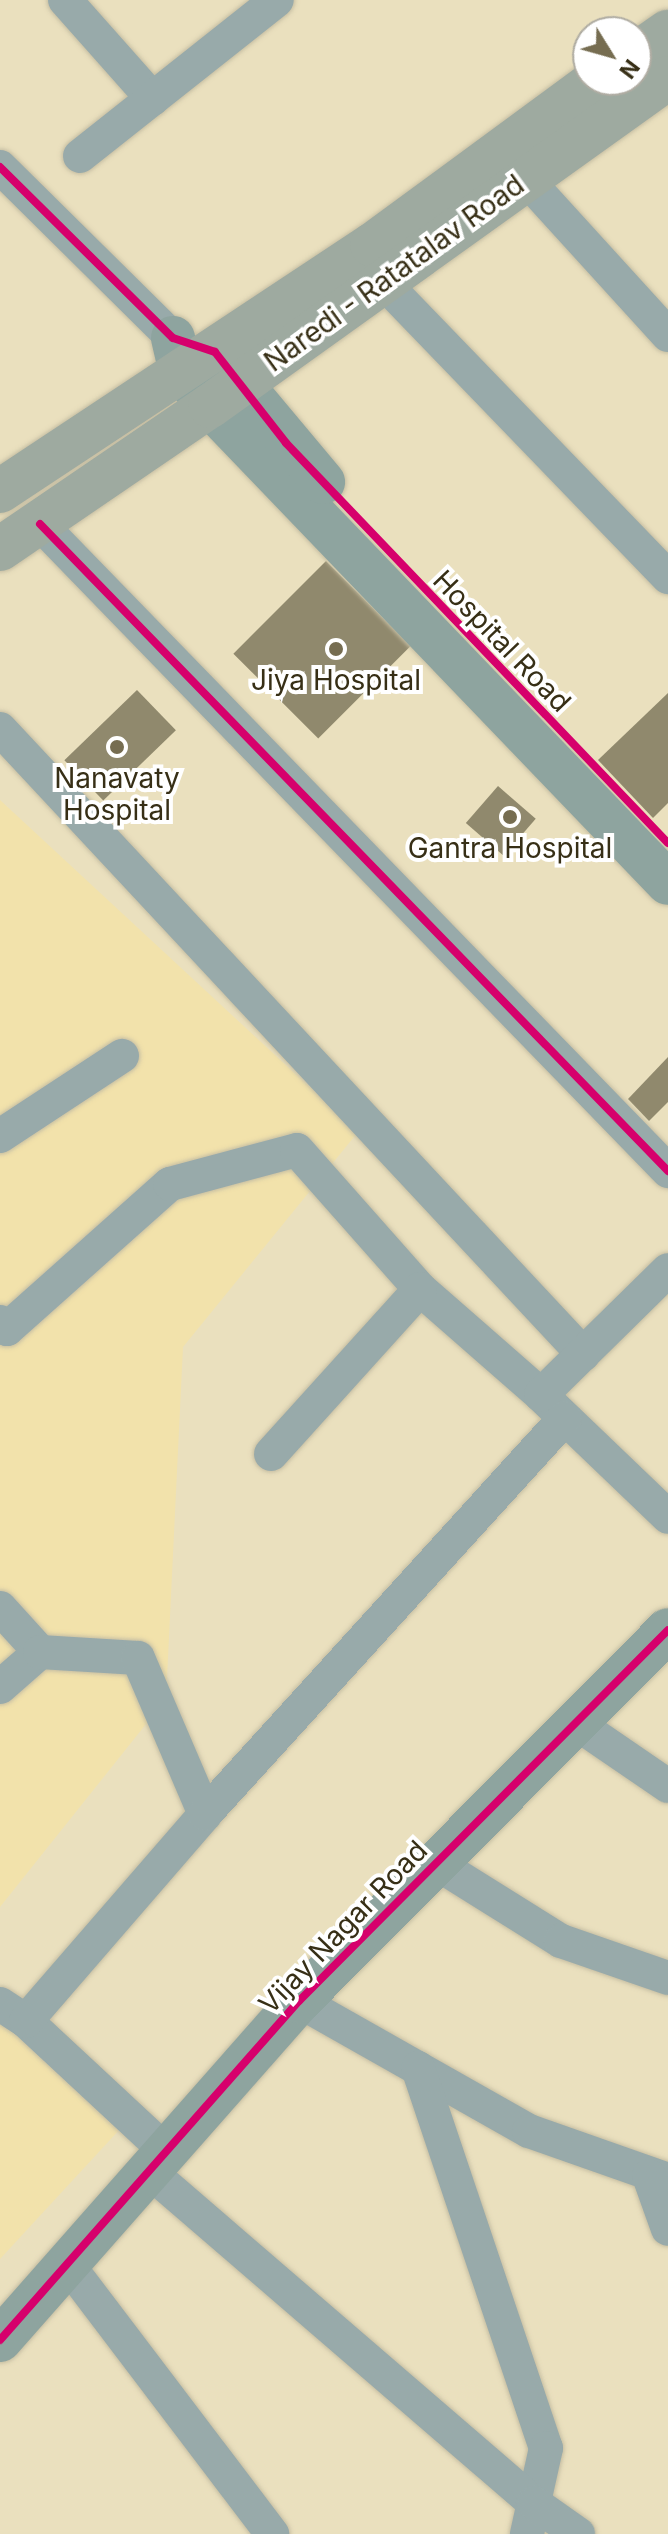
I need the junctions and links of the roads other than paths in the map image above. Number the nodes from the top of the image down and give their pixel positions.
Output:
1 (65, 0) edge
2 (277, 0) edge
3 (668, 78) edge
4 (575, 96) edge
5 (153, 99) junction
6 (80, 156) dead end
7 (0, 167) edge
8 (526, 179) junction
9 (384, 283) junction
10 (668, 335) edge
11 (204, 370) junction
12 (0, 491) edge
13 (40, 524) junction
14 (0, 549) edge
15 (668, 577) edge
16 (0, 729) edge
17 (668, 843) edge
18 (668, 883) edge
19 (122, 1056) dead end
20 (0, 1136) edge
21 (668, 1171) edge
22 (668, 1270) edge
23 (420, 1289) junction
24 (0, 1322) edge
25 (583, 1354) junction
26 (553, 1406) junction
27 (271, 1454) dead end
28 (668, 1517) edge
29 (0, 1608) edge
30 (668, 1630) edge
31 (40, 1652) junction
32 (0, 1687) edge
33 (573, 1721) junction
34 (668, 1786) edge
35 (205, 1814) junction
36 (436, 1863) junction
37 (668, 1978) edge
38 (299, 2001) junction
39 (13, 2013) edge
40 (418, 2068) junction
41 (158, 2162) junction
42 (658, 2178) edge
43 (668, 2229) edge
44 (68, 2265) junction
45 (0, 2340) edge
46 (530, 2518) edge
47 (259, 2529) edge
48 (578, 2534) edge

1 - 5 street
2 - 5 street
3 - 8 main road, Naredi - Ratatalav Road
4 - 11 main road, Naredi - Ratatalav Road
5 - 6 street
7 - 11 street
8 - 9 main road, Naredi - Ratatalav Road
8 - 10 street
9 - 11 main road, Naredi - Ratatalav Road
9 - 15 street
11 - 12 main road, Naredi - Ratatalav Road
11 - 13 main road, Naredi - Ratatalav Road
11 - 17 street, Hospital Road
11 - 18 street, Hospital Road
13 - 14 main road, Naredi - Ratatalav Road
13 - 21 street
16 - 25 street
19 - 20 street
22 - 25 street
23 - 24 street
23 - 26 street
23 - 27 street
25 - 26 street
26 - 28 street
26 - 35 street
29 - 31 street
30 - 33 street, Vijay Nagar Road
31 - 32 street
31 - 35 street
33 - 34 street
33 - 36 street, Vijay Nagar Road
35 - 39 street
36 - 37 street
36 - 38 street, Vijay Nagar Road
38 - 40 street
38 - 41 street, Vijay Nagar Road
39 - 41 street
40 - 42 street
40 - 46 street
41 - 44 street, Vijay Nagar Road
41 - 46 street
42 - 43 street
44 - 45 street, Vijay Nagar Road
44 - 47 street
46 - 48 street

